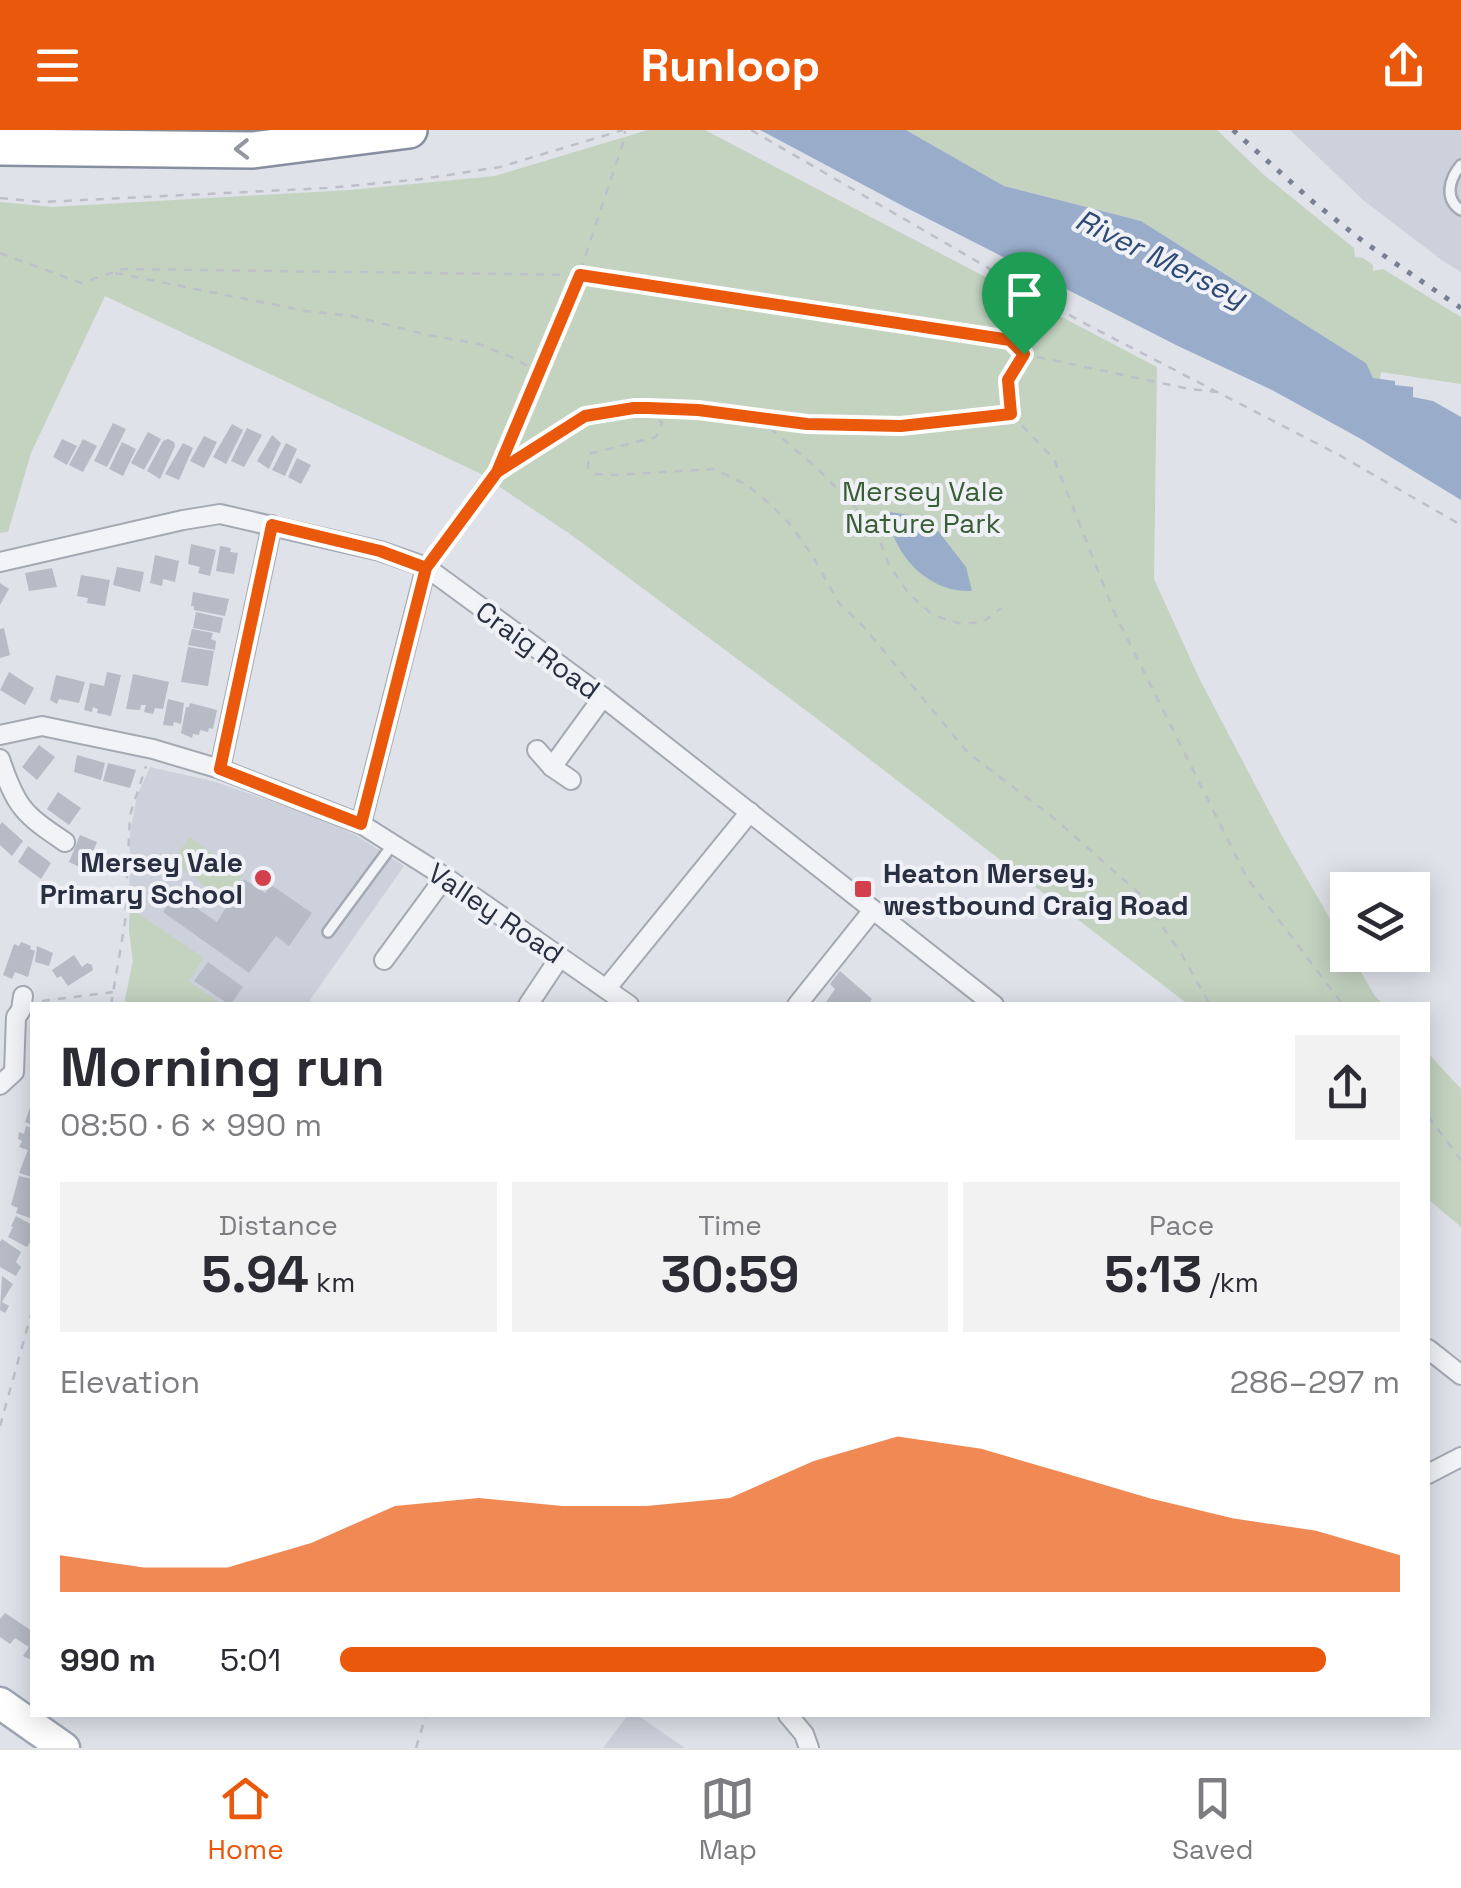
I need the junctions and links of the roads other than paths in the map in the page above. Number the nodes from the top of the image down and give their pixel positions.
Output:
1 (408, 130) edge
2 (0, 147) edge
3 (1461, 165) edge
4 (1461, 210) edge
5 (272, 525) junction
6 (0, 562) edge
7 (426, 568) junction
8 (603, 697) junction
9 (0, 735) edge
10 (537, 750) dead end
11 (0, 759) edge
12 (552, 766) junction
13 (220, 769) junction
14 (571, 780) dead end
15 (750, 812) junction
16 (361, 824) junction
17 (65, 842) dead end
18 (393, 844) junction
19 (445, 877) junction
20 (872, 910) junction
21 (328, 932) dead end
22 (560, 958) junction
23 (384, 960) dead end
24 (606, 988) junction
25 (530, 1002) edge
26 (625, 1002) edge
27 (799, 1002) edge
28 (990, 1002) edge
29 (15, 1006) edge
30 (0, 1085) edge
31 (1430, 1351) edge
32 (1461, 1375) edge
33 (1461, 1458) edge
34 (1430, 1473) edge
35 (0, 1703) edge
36 (790, 1717) edge
37 (49, 1744) edge
38 (809, 1748) edge

1 -> 2 highway
3 - 4 lane
5 - 6 street, Craig Road
5 - 7 street, Craig Road
5 - 13 street
7 - 8 street, Craig Road
7 - 16 street
8 - 12 street
8 - 15 street, Craig Road
9 - 13 street, Valley Road
10 - 12 street
11 - 17 street
12 - 14 street
13 - 16 street, Valley Road
15 - 20 street, Craig Road
15 - 24 street
16 - 18 street, Valley Road
18 - 19 street, Valley Road
18 - 21 lane
19 - 22 street, Valley Road
19 - 23 street
20 - 27 street
20 - 28 street, Craig Road
22 - 24 street, Valley Road
22 - 25 street
24 - 26 street, Valley Road
29 - 30 street
31 - 32 street
33 - 34 street
35 - 37 main road
36 - 38 street

